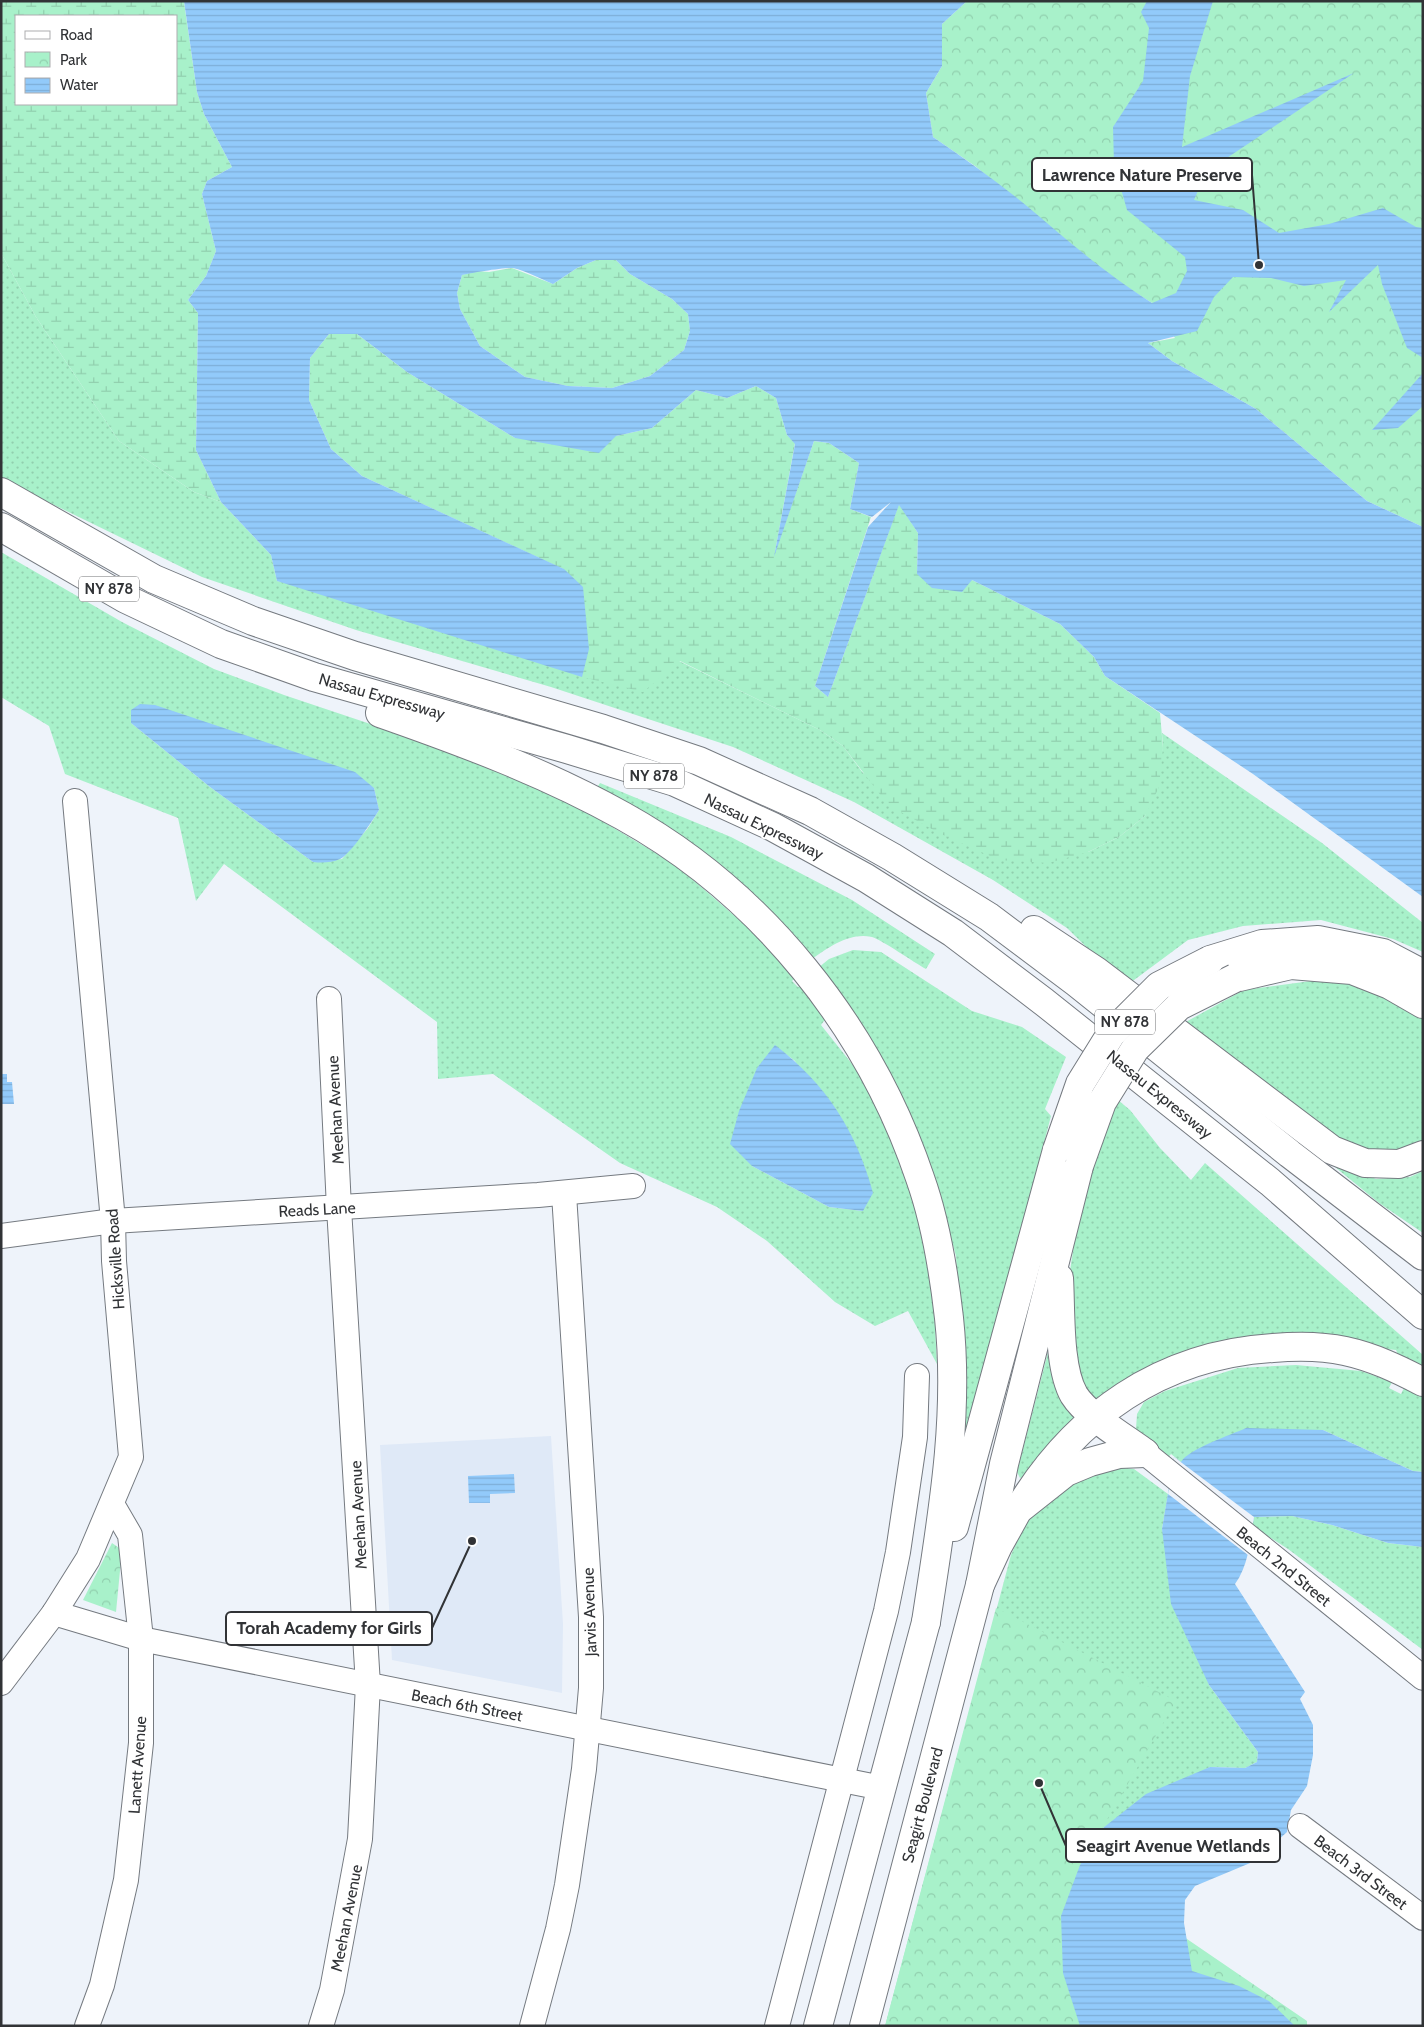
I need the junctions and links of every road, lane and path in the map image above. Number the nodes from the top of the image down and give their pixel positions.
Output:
1 (1, 488) edge
2 (1, 492) edge
3 (42, 516) junction
4 (1, 528) edge
5 (221, 644) junction
6 (76, 801) dead end
7 (810, 811) junction
8 (1423, 974) edge
9 (329, 999) dead end
10 (1423, 1004) edge
11 (1423, 1155) edge
12 (633, 1186) dead end
13 (564, 1194) junction
14 (339, 1208) junction
15 (113, 1221) junction
16 (1, 1236) edge
17 (1057, 1251) junction
18 (1423, 1256) edge
19 (1423, 1315) edge
20 (917, 1376) dead end
21 (1423, 1382) edge
22 (1095, 1417) junction
23 (1145, 1453) junction
24 (112, 1504) junction
25 (1018, 1510) junction
26 (980, 1584) junction
27 (54, 1613) junction
28 (926, 1622) junction
29 (141, 1638) junction
30 (1423, 1678) edge
31 (1, 1683) edge
32 (368, 1685) junction
33 (589, 1729) junction
34 (841, 1779) junction
35 (882, 1788) junction
36 (1300, 1826) dead end
37 (1423, 1918) edge
38 (87, 2026) edge
39 (321, 2026) edge
40 (532, 2026) edge
41 (777, 2026) edge
42 (818, 2026) edge
43 (864, 2026) edge

1 - 3 main road
2 - 3 main road, Nassau Expressway / NY 878
3 - 7 main road, Nassau Expressway / NY 878
4 - 5 main road, Nassau Expressway / NY 878
5 - 19 main road, Nassau Expressway / NY 878
5 - 28 main road
6 - 15 street, Hicksville Road
7 - 11 main road
7 - 18 main road, Nassau Expressway / NY 878
8 - 28 main road, bridge
9 - 14 street, Meehan Avenue
10 - 17 main road, bridge
12 - 13 street, Reads Lane
13 - 14 street, Reads Lane
13 - 33 street, Jarvis Avenue
14 - 15 street, Reads Lane
14 - 32 street, Meehan Avenue
15 - 16 street, Reads Lane
15 - 24 street, Hicksville Road
17 - 22 main road
17 - 26 main road
20 - 34 street
21 - 22 main road
22 - 23 main road
22 - 25 main road
23 - 25 main road
23 - 30 street, Beach 2nd Street
24 - 27 street, Hicksville Road
24 - 29 street, Lanett Avenue
25 - 26 main road
26 - 43 main road, Seagirt Boulevard
27 - 29 street, Beach 6th Street
27 - 31 street, Hicksville Road
28 - 35 main road
29 - 32 street, Beach 6th Street
29 - 38 street, Lanett Avenue
32 - 33 street, Beach 6th Street
32 - 39 street, Meehan Avenue
33 - 34 street, Beach 6th Street
33 - 40 street, Jarvis Avenue
34 - 35 street, Beach 6th Street
34 - 41 street
35 - 42 main road
36 - 37 street, Beach 3rd Street

